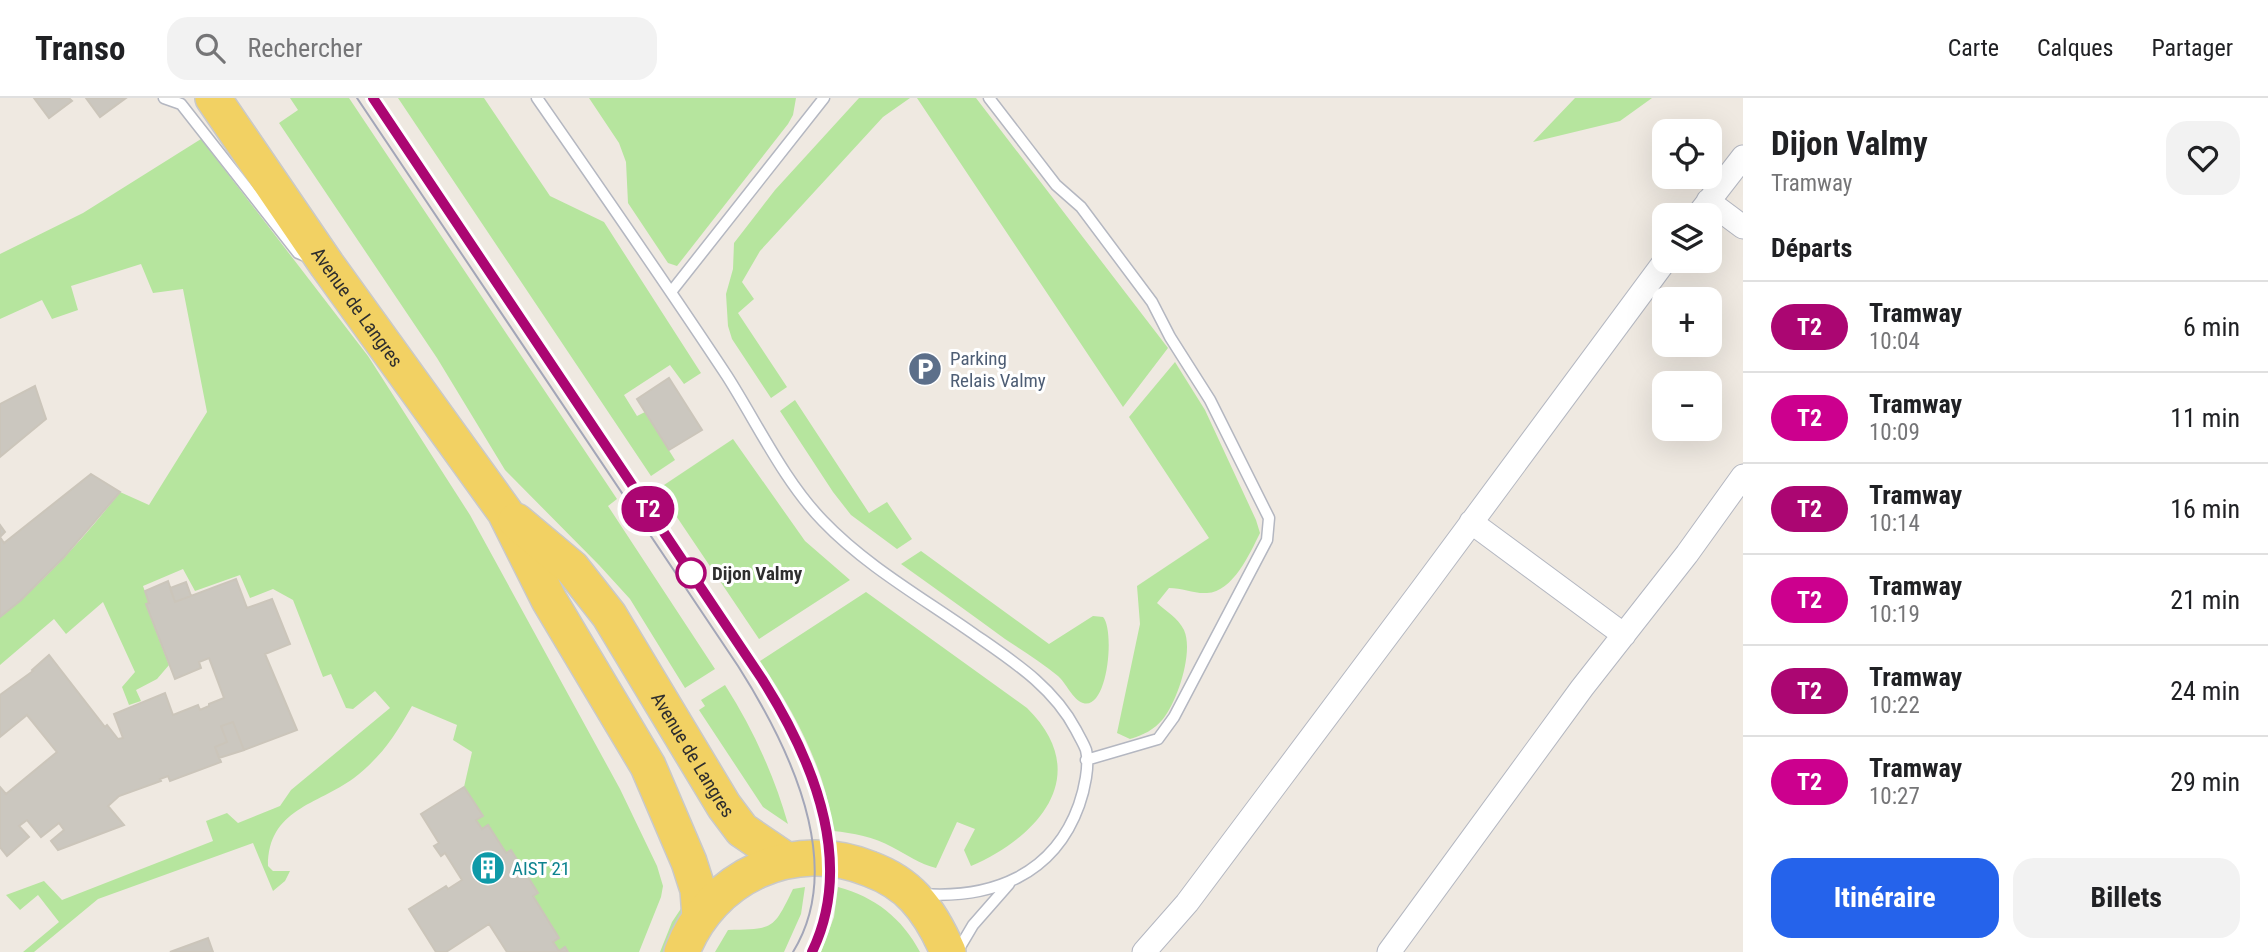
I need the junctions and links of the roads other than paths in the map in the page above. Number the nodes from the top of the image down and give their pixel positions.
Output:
1 (164, 98) edge
2 (213, 98) edge
3 (537, 98) edge
4 (824, 98) edge
5 (989, 98) edge
6 (1743, 157) edge
7 (1707, 203) edge
8 (1722, 217) edge
9 (1743, 227) edge
10 (327, 265) junction
11 (1656, 273) edge
12 (671, 292) junction
13 (1743, 476) edge
14 (505, 512) junction
15 (1471, 522) junction
16 (1624, 635) junction
17 (1086, 760) junction
18 (786, 860) junction
19 (1009, 884) junction
20 (906, 891) junction
21 (700, 917) junction
22 (682, 952) edge
23 (948, 952) edge
24 (957, 952) edge
25 (1144, 952) edge
26 (1390, 952) edge

1 - 10 lane
2 - 10 main road, Avenue de Langres
3 - 12 lane
4 - 12 lane
5 - 17 lane
6 - 7 street
8 - 9 street
10 - 14 main road, Avenue de Langres
11 - 15 street
12 - 17 lane
13 - 16 street
14 - 18 main road, Avenue de Langres
14 - 21 main road, Avenue de Langres
15 - 16 street
15 - 25 street
16 - 26 street
17 - 19 lane
18 - 20 main road
18 - 21 main road
19 - 20 lane
19 - 24 lane
20 - 23 main road
21 - 22 main road

